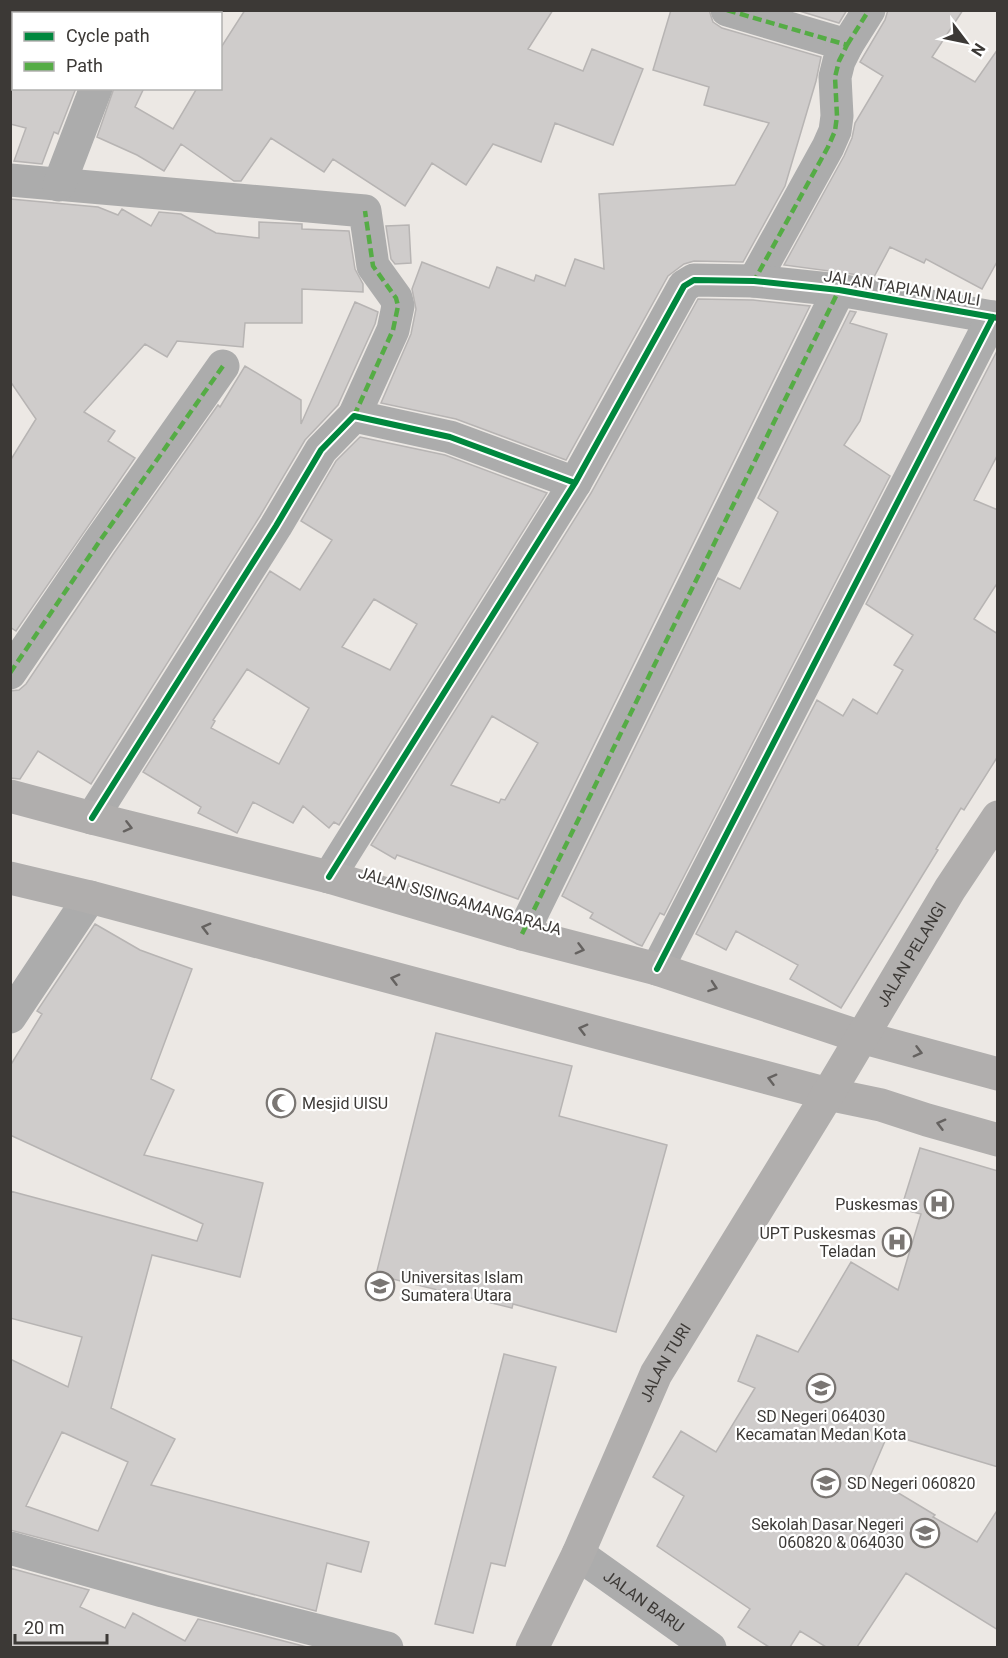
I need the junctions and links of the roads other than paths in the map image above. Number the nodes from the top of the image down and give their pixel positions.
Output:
1 (727, 10) edge
2 (869, 10) edge
3 (846, 45) junction
4 (95, 90) edge
5 (10, 180) edge
6 (59, 185) junction
7 (754, 281) junction
8 (839, 290) junction
9 (995, 318) edge
10 (223, 366) dead end
11 (354, 416) junction
12 (574, 483) junction
13 (10, 673) edge
14 (10, 796) edge
15 (998, 817) edge
16 (92, 818) junction
17 (329, 877) junction
18 (10, 878) edge
19 (90, 897) junction
20 (522, 934) junction
21 (657, 969) junction
22 (10, 1017) edge
23 (861, 1037) junction
24 (998, 1074) edge
25 (828, 1094) junction
26 (998, 1140) edge
27 (10, 1548) edge
28 (578, 1554) junction
29 (387, 1647) edge
30 (532, 1647) edge
31 (710, 1647) edge

1 - 3 street
2 - 3 street
3 - 7 street
4 - 6 street
5 - 6 street
6 - 11 street
7 - 8 street, JALAN TAPIAN NAULI
7 - 12 street, JALAN TAPIAN NAULI
8 - 9 street, JALAN TAPIAN NAULI
8 - 20 street
9 - 21 street
10 - 13 street
11 - 12 street
11 - 16 street
12 - 17 street
14 - 16 main road, JALAN SISINGAMANGARAJA
15 - 23 main road, JALAN PELANGI
16 -> 17 main road, JALAN SISINGAMANGARAJA
17 - 20 main road, JALAN SISINGAMANGARAJA
18 - 19 main road
19 - 22 street
25 -> 19 main road
20 -> 21 main road, JALAN SISINGAMANGARAJA
21 -> 23 main road, JALAN SISINGAMANGARAJA
23 -> 24 main road, JALAN SISINGAMANGARAJA
23 - 25 main road, JALAN PELANGI
26 -> 25 main road
25 - 28 main road, JALAN TURI
27 - 29 street
28 - 30 main road, JALAN TURI
28 - 31 street, JALAN BARU

